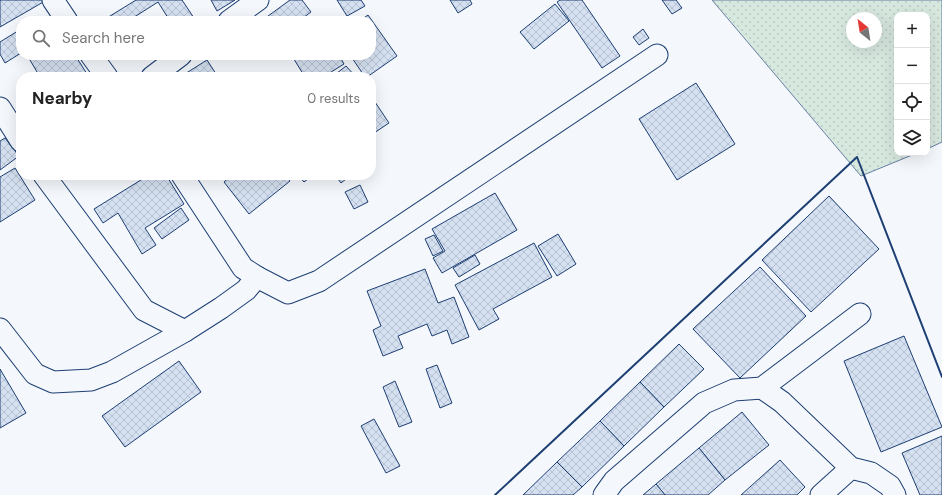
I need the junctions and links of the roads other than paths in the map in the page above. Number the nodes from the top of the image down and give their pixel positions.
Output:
1 (53, 0) edge
2 (258, 0) edge
3 (64, 16) edge
4 (236, 16) edge
5 (657, 55) dead end
6 (95, 60) edge
7 (174, 60) edge
8 (103, 72) edge
9 (159, 72) edge
10 (0, 108) edge
11 (16, 132) edge
12 (48, 180) edge
13 (185, 180) edge
14 (257, 277) junction
15 (860, 314) dead end
16 (0, 329) edge
17 (185, 331) junction
18 (762, 388) junction
19 (851, 468) junction
20 (604, 495) edge
21 (821, 495) edge
22 (895, 495) edge

1 - 3 street
2 - 4 street
5 - 14 street
6 - 8 street
7 - 9 street
10 - 11 street
12 - 17 street
13 - 14 street
14 - 17 street
15 - 18 street
16 - 17 street
18 - 19 street
18 - 20 street
19 - 21 street
19 - 22 street

